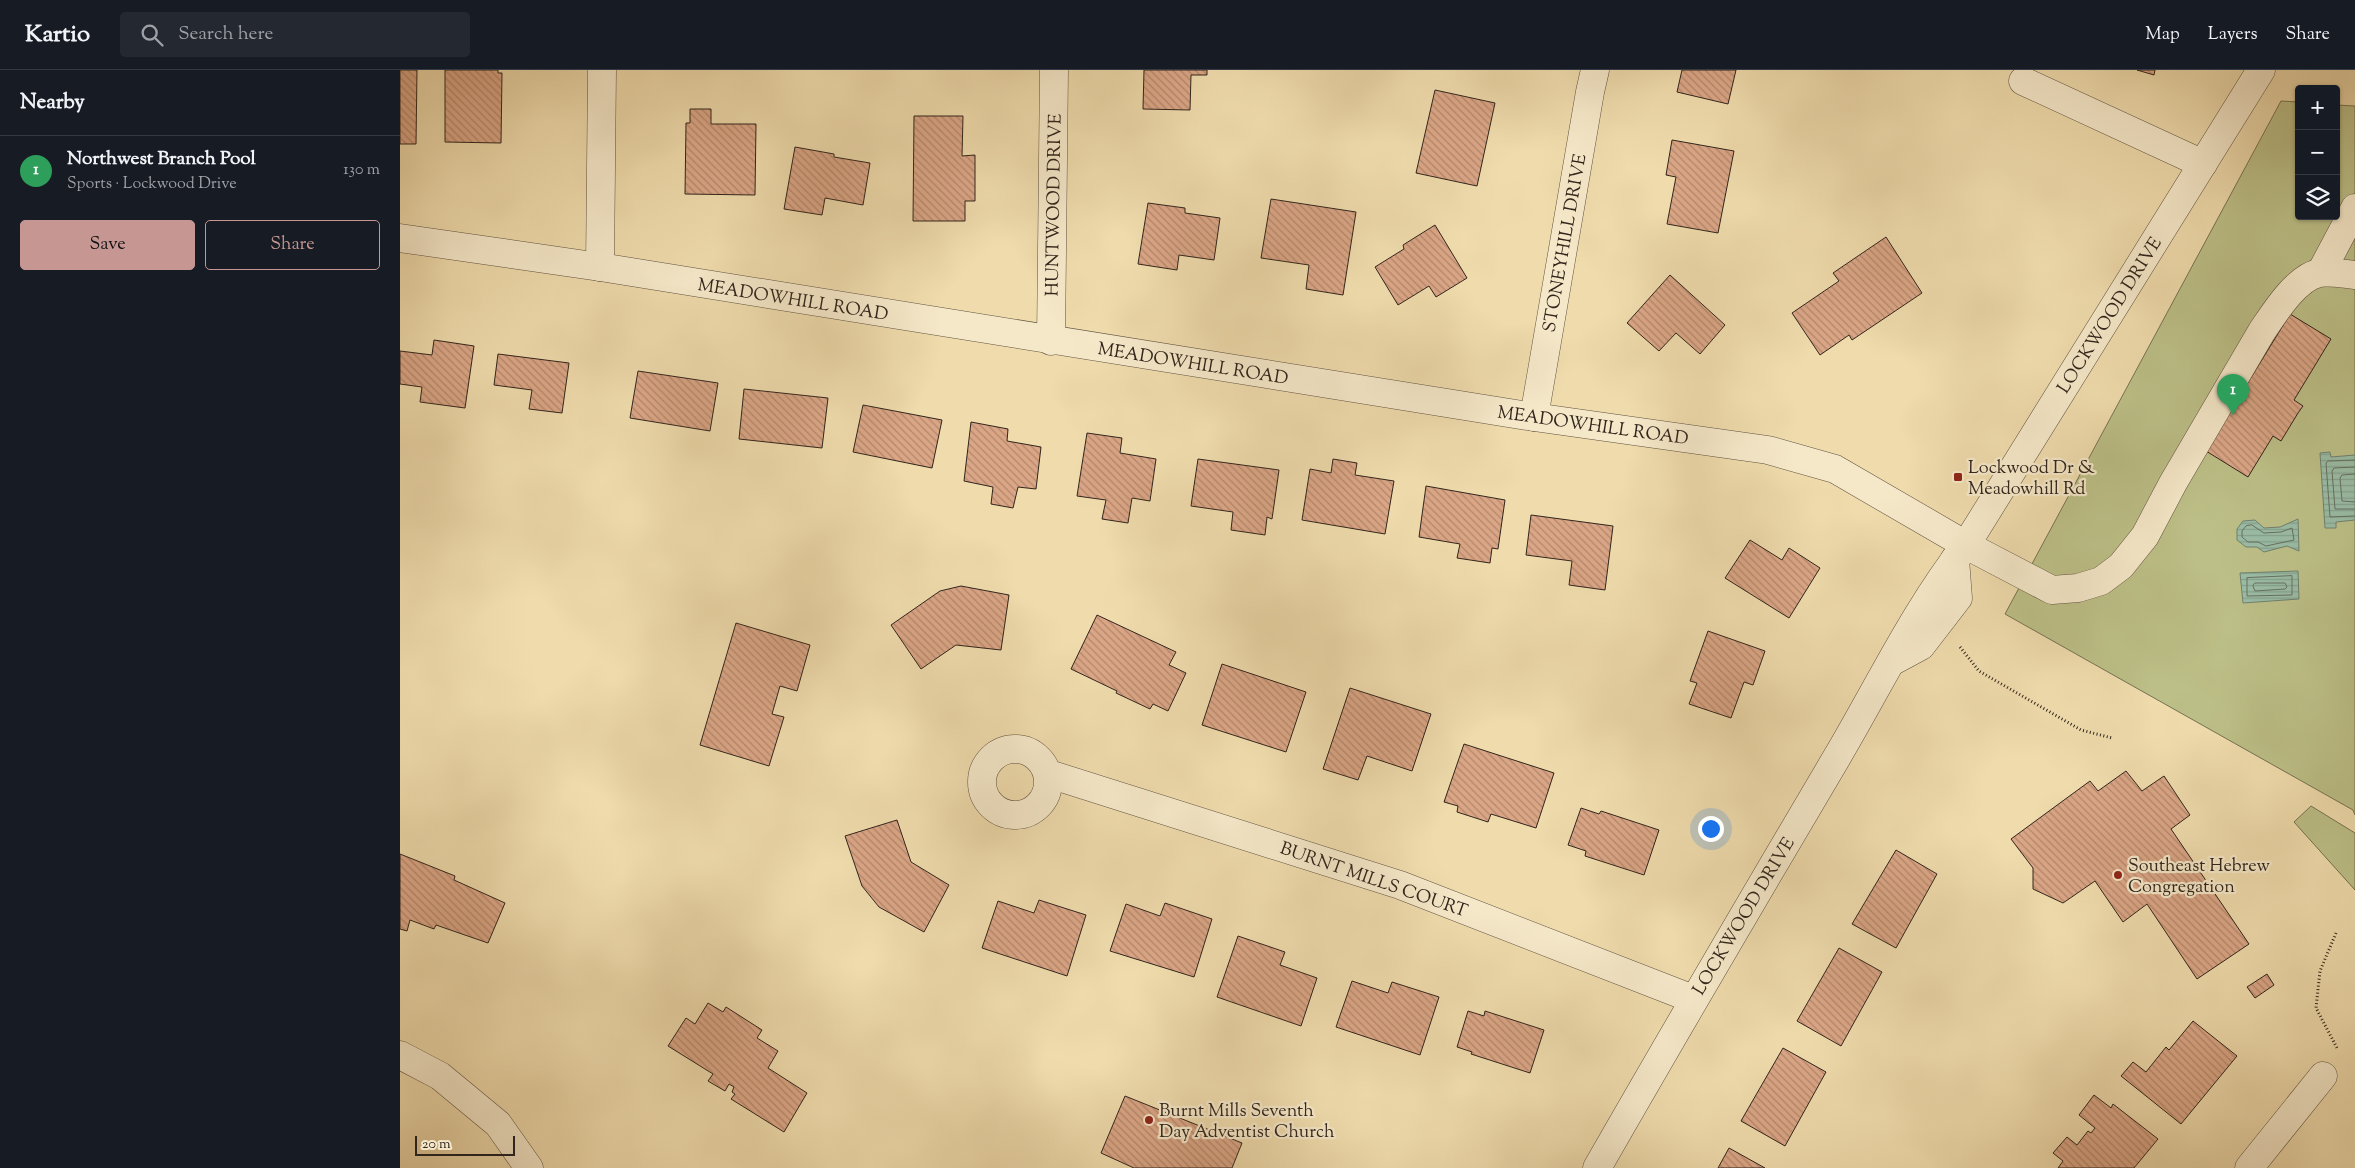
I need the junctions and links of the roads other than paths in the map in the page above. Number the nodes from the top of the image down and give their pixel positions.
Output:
1 (602, 70) edge
2 (1054, 70) edge
3 (1596, 70) edge
4 (2261, 70) edge
5 (2023, 81) dead end
6 (2203, 164) junction
7 (2355, 208) edge
8 (400, 238) edge
9 (600, 267) junction
10 (2321, 272) junction
11 (2355, 275) edge
12 (1051, 341) junction
13 (1534, 416) junction
14 (1960, 552) junction
15 (1049, 774) dead end
16 (1694, 999) junction
17 (400, 1055) edge
18 (2323, 1076) road end
19 (529, 1168) edge
20 (1597, 1168) edge
21 (2249, 1168) edge

1 - 9 street
2 - 12 street, HUNTWOOD DRIVE
3 - 13 street, STONEYHILL DRIVE
4 - 6 street, LOCKWOOD DRIVE
5 - 6 street
6 - 14 street, LOCKWOOD DRIVE
7 - 10 street
8 - 9 street, MEADOWHILL ROAD
9 - 12 street, MEADOWHILL ROAD
10 - 11 street
10 - 14 street, MEADOWHILL ROAD
12 - 13 street, MEADOWHILL ROAD
13 - 14 street, MEADOWHILL ROAD
14 - 16 street, LOCKWOOD DRIVE
15 - 16 street, BURNT MILLS COURT
16 - 20 street, LOCKWOOD DRIVE
17 - 19 street
18 - 21 street

